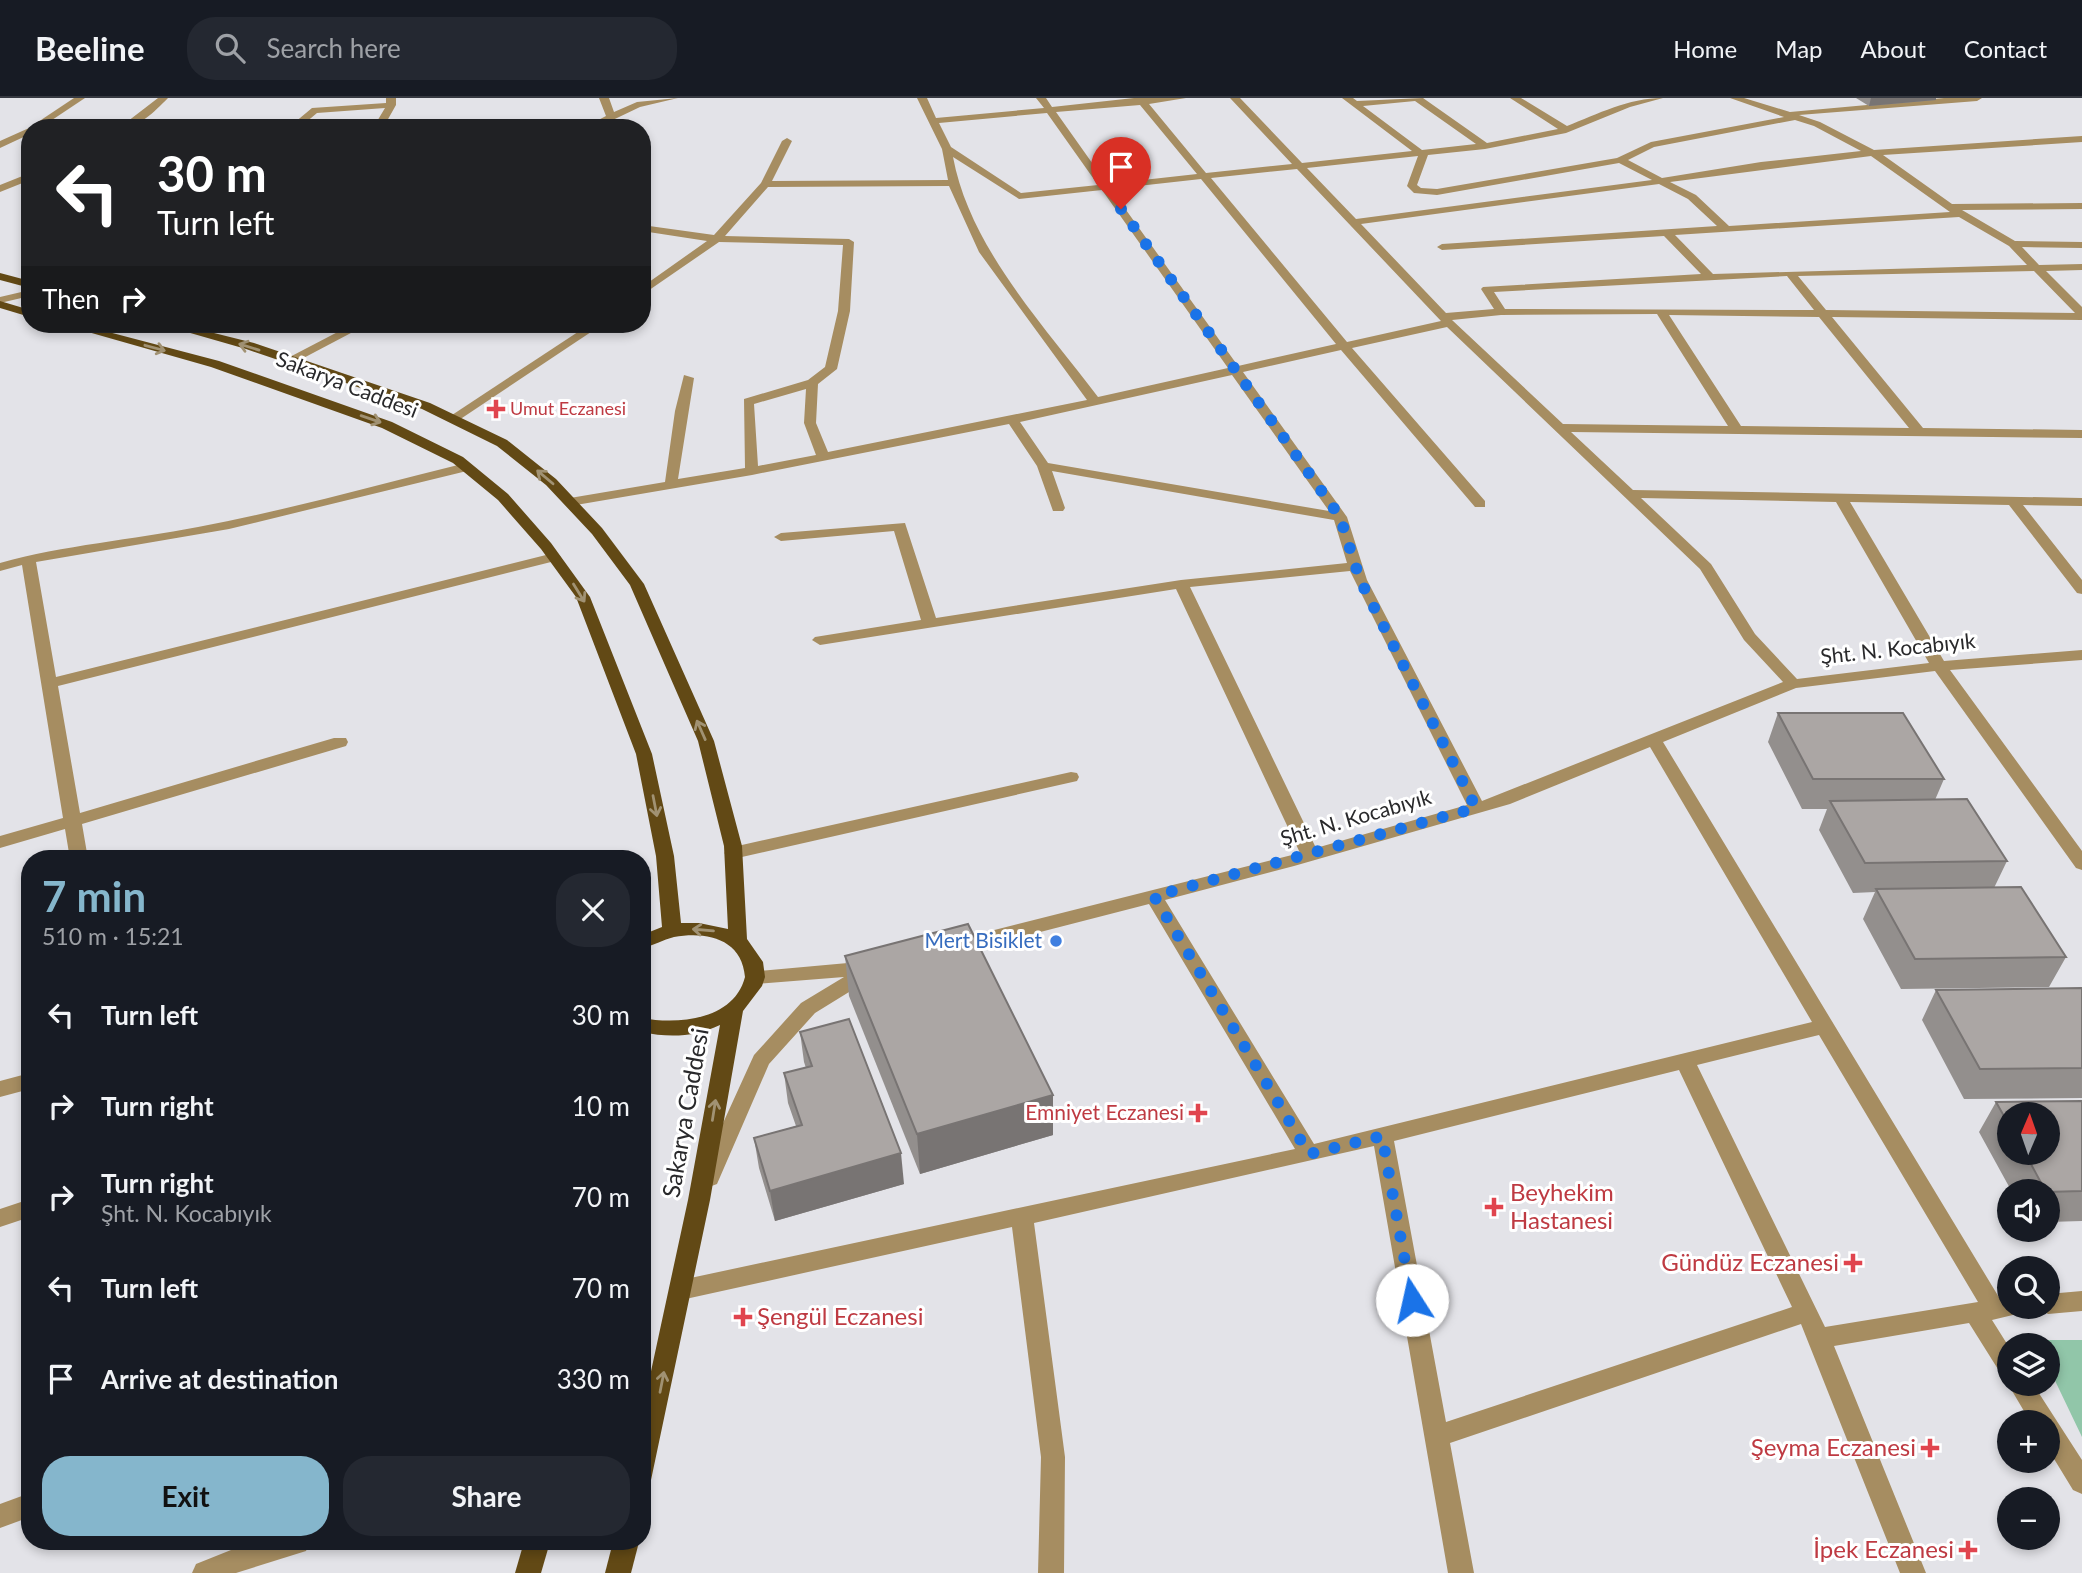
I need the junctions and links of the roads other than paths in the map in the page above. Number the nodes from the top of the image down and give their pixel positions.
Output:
1 (80, 98) edge
2 (163, 98) edge
3 (604, 98) edge
4 (673, 98) edge
5 (922, 98) edge
6 (1041, 98) edge
7 (1181, 98) edge
8 (1235, 98) edge
9 (1417, 98) edge
10 (1515, 98) edge
11 (1615, 98) edge
12 (1658, 98) edge
13 (1735, 98) edge
14 (1977, 98) edge
15 (1140, 100) edge
16 (391, 101) edge
17 (1351, 101) edge
18 (1627, 105) junction
19 (1049, 110) junction
20 (1784, 113) junction
21 (611, 117) junction
22 (1796, 117) junction
23 (47, 119) edge
24 (139, 119) edge
25 (304, 119) edge
26 (382, 119) edge
27 (607, 119) edge
28 (934, 121) junction
29 (1566, 130) junction
30 (21, 134) edge
31 (2082, 139) edge
32 (787, 141) dead end
33 (0, 145) edge
34 (1485, 146) junction
35 (947, 149) junction
36 (1872, 152) junction
37 (1423, 155) junction
38 (1620, 160) junction
39 (1301, 167) junction
40 (1204, 177) junction
41 (21, 180) edge
42 (1661, 180) junction
43 (953, 183) junction
44 (765, 184) junction
45 (1105, 187) junction
46 (0, 189) edge
47 (2082, 206) edge
48 (1949, 207) junction
49 (1962, 214) junction
50 (1356, 222) junction
51 (1725, 228) junction
52 (651, 229) edge
53 (1667, 233) junction
54 (717, 240) junction
55 (2013, 244) junction
56 (2082, 245) edge
57 (1442, 247) dead end
58 (2037, 267) junction
59 (2082, 267) edge
60 (1790, 273) junction
61 (0, 275) edge
62 (1710, 277) junction
63 (21, 282) edge
64 (651, 286) edge
65 (21, 296) edge
66 (0, 302) edge
67 (21, 310) edge
68 (1661, 311) junction
69 (1823, 311) junction
70 (1501, 312) junction
71 (2082, 315) edge
72 (1447, 320) junction
73 (100, 333) edge
74 (196, 333) edge
75 (344, 333) edge
76 (583, 333) edge
77 (1343, 345) junction
78 (290, 360) junction
79 (1233, 369) junction
80 (688, 378) dead end
81 (812, 383) junction
82 (1095, 402) junction
83 (452, 419) junction
84 (1012, 420) junction
85 (1562, 428) junction
86 (1735, 429) junction
87 (1918, 431) junction
88 (2082, 434) edge
89 (823, 457) junction
90 (1044, 466) junction
91 (466, 467) junction
92 (752, 471) junction
93 (671, 485) junction
94 (1633, 494) junction
95 (1841, 498) junction
96 (2013, 501) junction
97 (570, 502) junction
98 (2082, 502) edge
99 (1480, 504) dead end
100 (1058, 508) dead end
101 (1340, 517) junction
102 (781, 537) dead end
103 (554, 557) junction
104 (29, 558) junction
105 (1356, 566) junction
106 (0, 567) edge
107 (1181, 584) junction
108 (2082, 590) edge
109 (930, 623) junction
110 (820, 640) dead end
111 (2082, 655) edge
112 (1939, 666) junction
113 (49, 683) junction
114 (1793, 684) junction
115 (1654, 741) junction
116 (340, 742) dead end
117 (1070, 777) dead end
118 (1476, 808) junction
119 (72, 821) junction
120 (0, 842) edge
121 (77, 850) edge
122 (733, 853) junction
123 (1310, 855) junction
124 (2082, 864) edge
125 (1154, 896) junction
126 (671, 931) junction
127 (651, 939) edge
128 (737, 941) junction
129 (939, 951) edge
130 (755, 977) junction
131 (733, 1010) junction
132 (1825, 1026) junction
133 (651, 1027) edge
134 (1685, 1062) junction
135 (21, 1083) edge
136 (0, 1089) edge
137 (1382, 1136) junction
138 (1309, 1154) junction
139 (699, 1200) junction
140 (21, 1211) edge
141 (1022, 1216) junction
142 (0, 1218) edge
143 (681, 1290) junction
144 (2082, 1301) edge
145 (2060, 1303) edge
146 (1992, 1309) edge
147 (1806, 1312) junction
148 (1999, 1333) edge
149 (1819, 1338) junction
150 (651, 1430) edge
151 (1436, 1437) junction
152 (2060, 1447) edge
153 (2082, 1482) edge
154 (21, 1508) edge
155 (0, 1516) edge
156 (267, 1550) edge
157 (535, 1550) edge
158 (623, 1550) edge
159 (205, 1573) edge
160 (528, 1573) edge
161 (618, 1573) edge
162 (1051, 1573) edge
163 (1461, 1573) edge
164 (1913, 1573) edge

1 - 23 street
2 - 24 street
3 - 21 street
4 - 21 street
5 - 28 street
6 - 19 street
7 - 15 street
8 - 39 street
9 - 17 street
9 - 34 street
10 - 29 street
11 - 18 street
12 - 18 street
13 - 20 street
14 - 20 street
15 - 19 street
15 - 40 street
16 - 25 street
16 - 26 street
17 - 37 street
18 - 29 street
19 - 28 street
19 - 45 street
20 - 22 street
21 - 27 street
22 - 36 street
22 - 38 street
28 - 35 street
29 - 34 street
30 - 33 street
31 - 36 street
32 - 44 street
34 - 37 street
35 - 43 street
35 - 45 street
36 - 42 street
36 - 48 street
37 - 38 street
37 - 39 street
38 - 42 street
39 - 40 street
39 - 50 street
40 - 45 street
40 - 77 street
41 - 46 street
42 - 50 street
42 - 51 street
43 - 44 street
43 - 82 street
44 - 54 street
45 - 79 street
47 - 48 street
48 - 49 street
49 - 51 street
49 - 55 street
50 - 72 street
51 - 53 street
52 - 54 street
53 - 57 street
53 - 62 street
54 - 64 street
54 - 81 street
55 - 56 street
55 - 58 street
58 - 59 street
58 - 60 street
58 - 71 street
60 - 62 street
60 - 69 street
61 - 63 main road
62 - 70 street
65 - 66 street
66 - 67 main road
68 - 69 street
68 - 70 street
68 - 86 street
69 - 71 street
69 - 87 street
70 - 72 street
72 - 77 street
72 - 85 street
73 -> 91 main road, Sakarya Caddesi
78 -> 74 main road, Sakarya Caddesi
75 - 78 street
76 - 83 street
77 - 79 street
77 - 99 street
78 - 83 main road, Sakarya Caddesi
79 - 82 street
79 - 101 street
80 - 93 street
81 - 89 street
81 - 92 street
82 - 84 street
97 -> 83 main road, Sakarya Caddesi
84 - 89 street
84 - 90 street
85 - 86 street
85 - 94 street
86 - 87 street
87 - 88 street
89 - 92 street
90 - 100 street
90 - 101 street
91 - 103 main road, Sakarya Caddesi
91 - 104 street
92 - 93 street
93 - 97 street
94 - 95 street
94 - 114 street
95 - 96 street
95 - 112 street
96 - 98 street
96 - 108 street
122 -> 97 main road, Sakarya Caddesi
101 - 105 street
102 - 109 street
103 - 113 street
103 -> 126 main road, Sakarya Caddesi
104 - 106 street
104 - 113 street
105 - 107 street
105 - 118 street
107 - 109 street
107 - 123 street
109 - 110 street
111 - 112 street, Şht. N. Kocabıyık
112 - 114 street, Şht. N. Kocabıyık
112 - 124 street
113 - 119 street
114 - 115 street, Şht. N. Kocabıyık
115 - 118 street, Şht. N. Kocabıyık
115 - 132 street
116 - 119 street
117 - 122 street
118 - 123 street, Şht. N. Kocabıyık
119 - 120 street
119 - 121 street
122 - 128 main road, Sakarya Caddesi
123 - 125 street, Şht. N. Kocabıyık
125 - 129 street, Şht. N. Kocabıyık
125 - 138 street
126 - 127 main road
128 -> 126 main road
128 - 130 main road
130 - 131 main road
130 - 139 street
131 - 133 main road
139 -> 131 main road, Sakarya Caddesi
132 - 134 street
132 - 146 street
134 - 137 street
134 - 147 street
135 - 136 street
137 - 138 street
137 - 151 street
138 - 141 street
139 - 143 main road, Sakarya Caddesi
140 - 142 street
141 - 143 street
141 - 162 street
150 -> 143 main road, Sakarya Caddesi
144 - 145 street
146 - 148 street
146 - 149 street
147 - 149 street
147 - 151 street
149 - 164 street
151 - 163 street
152 - 153 street
154 - 155 street
156 - 159 street
157 - 160 main road
158 - 161 main road

